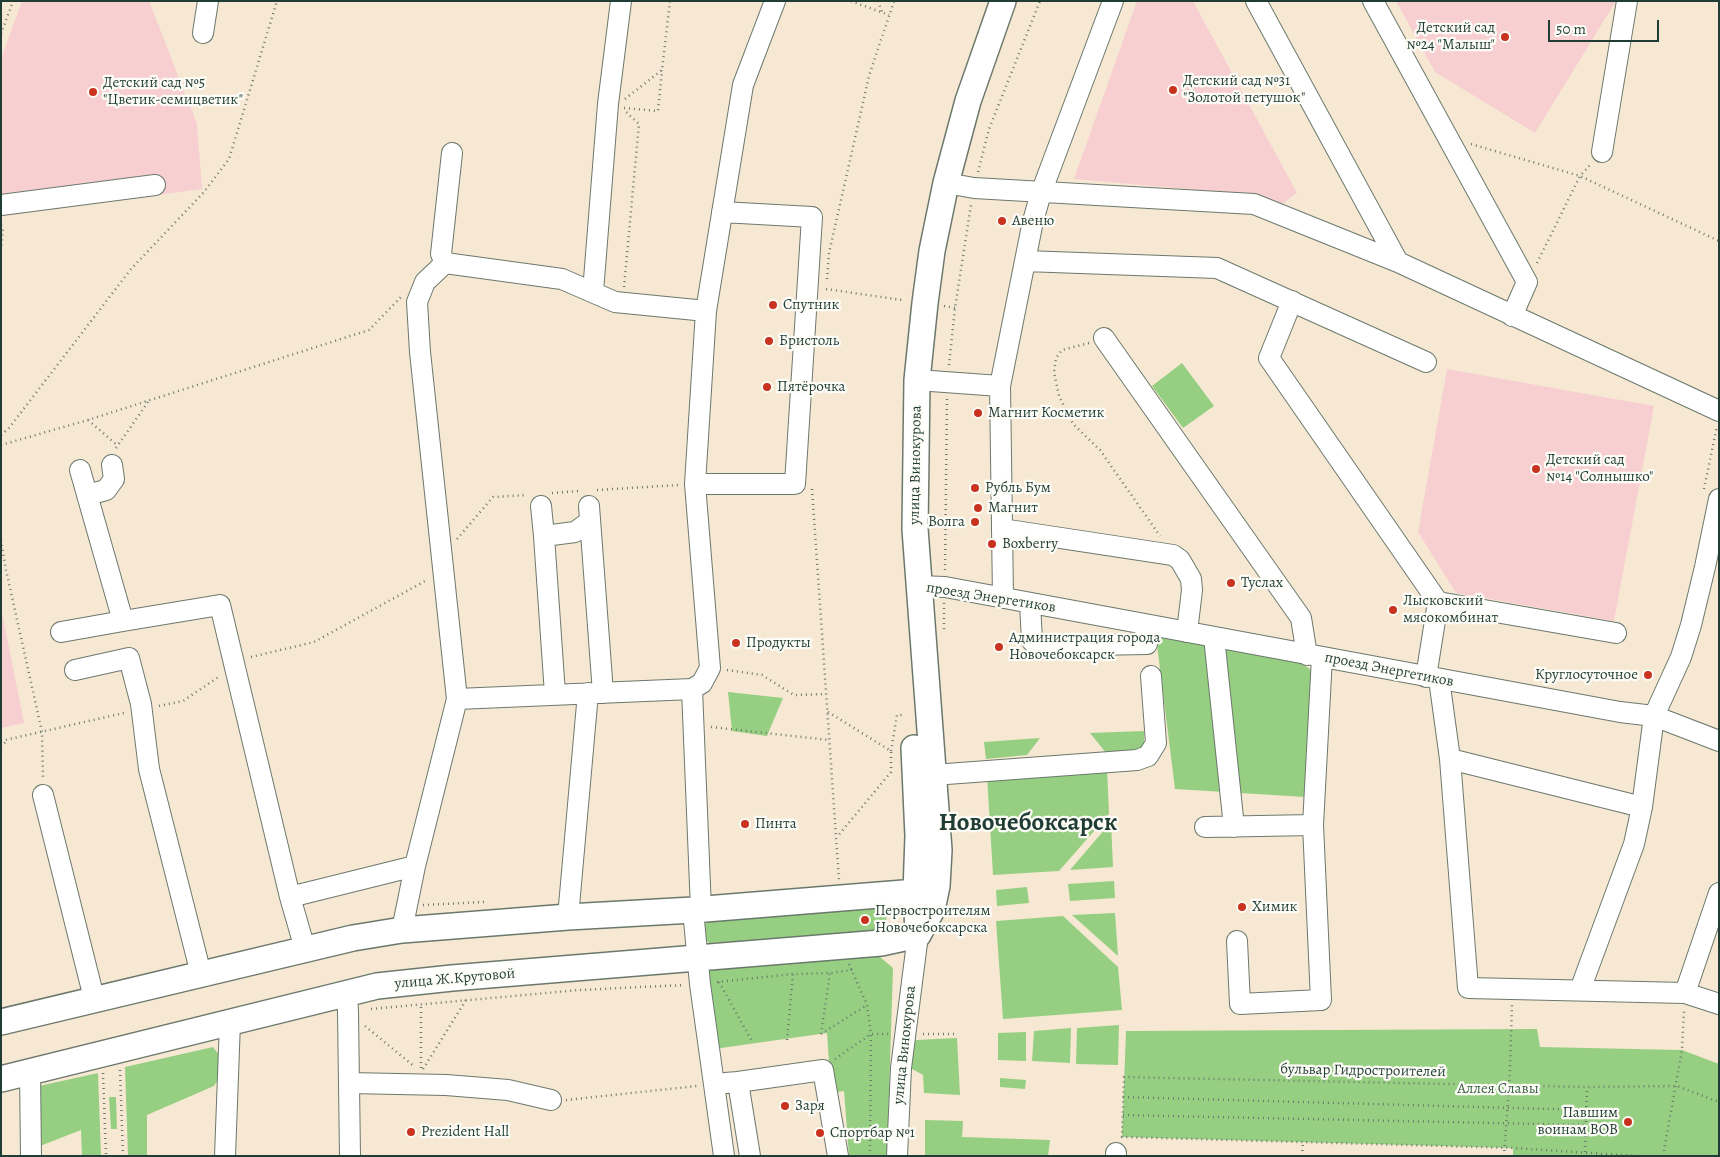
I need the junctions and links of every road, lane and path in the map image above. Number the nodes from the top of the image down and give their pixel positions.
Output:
1 (13, 1) edge
2 (208, 1) edge
3 (277, 1) edge
4 (621, 1) edge
5 (670, 1) edge
6 (775, 1) edge
7 (851, 1) edge
8 (878, 1) edge
9 (894, 1) edge
10 (986, 1) edge
11 (1003, 1) edge
12 (1040, 1) edge
13 (1113, 1) edge
14 (1256, 1) edge
15 (1373, 1) edge
16 (1627, 1) edge
17 (882, 12) junction
18 (889, 15) junction
19 (204, 33) dead end
20 (1, 34) edge
21 (662, 70) junction
22 (621, 108) junction
23 (1448, 138) junction
24 (1602, 152) joint
25 (452, 153) dead end
26 (978, 173) dead end
27 (1580, 176) junction
28 (939, 182) junction
29 (155, 185) dead end
30 (1041, 193) junction
31 (1, 205) edge
32 (722, 212) junction
33 (1, 225) edge
34 (1719, 241) edge
35 (1, 249) edge
36 (1025, 260) junction
37 (1398, 262) junction
38 (445, 263) junction
39 (827, 280) dead end
40 (1528, 282) junction
41 (826, 289) dead end
42 (593, 292) junction
43 (402, 296) dead end
44 (902, 300) dead end
45 (1292, 301) junction
46 (622, 303) junction
47 (706, 311) junction
48 (1512, 316) junction
49 (1104, 338) joint
50 (1426, 362) dead end
51 (910, 379) junction
52 (1000, 386) junction
53 (149, 400) junction
54 (1718, 418) edge
55 (88, 420) junction
56 (1, 435) edge
57 (1, 445) edge
58 (116, 445) junction
59 (112, 465) joint
60 (80, 470) dead end
61 (695, 484) junction
62 (812, 487) dead end
63 (87, 495) junction
64 (1711, 496) edge
65 (541, 498) junction
66 (587, 502) junction
67 (1002, 529) junction
68 (544, 536) junction
69 (1, 540) edge
70 (1173, 555) junction
71 (442, 560) junction
72 (910, 587) junction
73 (1003, 598) junction
74 (1438, 602) junction
75 (1030, 603) junction
76 (123, 621) junction
77 (1144, 624) junction
78 (61, 632) dead end
79 (1187, 632) junction
80 (1616, 633) dead end
81 (1214, 637) junction
82 (1315, 656) junction
83 (235, 666) junction
84 (710, 668) junction
85 (75, 670) dead end
86 (1151, 676) dead end
87 (1433, 678) junction
88 (692, 689) junction
89 (595, 693) junction
90 (555, 694) junction
91 (826, 694) junction
92 (457, 699) junction
93 (142, 709) junction
94 (827, 712) junction
95 (904, 715) dead end
96 (1654, 716) junction
97 (693, 725) junction
98 (42, 732) junction
99 (7, 739) junction
100 (829, 740) junction
101 (1, 741) edge
102 (1719, 741) edge
103 (1, 748) edge
104 (890, 751) junction
105 (1450, 759) junction
106 (933, 775) junction
107 (43, 796) joint
108 (1642, 807) junction
109 (1313, 825) junction
110 (1234, 827) junction
111 (1205, 828) dead end
112 (836, 839) junction
113 (415, 866) junction
114 (839, 881) dead end
115 (916, 892) junction
116 (1719, 893) edge
117 (290, 897) junction
118 (697, 910) junction
119 (568, 917) junction
120 (402, 930) junction
121 (918, 935) junction
122 (1237, 941) dead end
123 (305, 950) junction
124 (845, 957) dead end
125 (698, 959) junction
126 (852, 970) junction
127 (830, 973) junction
128 (201, 974) junction
129 (793, 974) junction
130 (710, 983) junction
131 (1512, 990) junction
132 (1580, 990) junction
133 (1685, 993) junction
134 (94, 998) junction
135 (466, 1000) junction
136 (348, 1003) junction
137 (1719, 1004) edge
138 (421, 1005) junction
139 (868, 1005) junction
140 (1, 1022) edge
141 (230, 1022) junction
142 (787, 1040) dead end
143 (753, 1044) dead end
144 (120, 1065) dead end
145 (103, 1069) dead end
146 (30, 1072) junction
147 (421, 1072) junction
148 (2, 1074) edge
149 (738, 1082) junction
150 (349, 1083) junction
151 (714, 1084) junction
152 (1508, 1085) junction
153 (1677, 1086) junction
154 (1587, 1087) junction
155 (1123, 1097) junction
156 (551, 1100) joint
157 (1719, 1102) edge
158 (1507, 1107) junction
159 (1586, 1110) junction
160 (1123, 1115) junction
161 (1506, 1123) junction
162 (1585, 1125) junction
163 (1302, 1142) junction
164 (1505, 1148) junction
165 (1585, 1152) junction
166 (31, 1156) edge
167 (106, 1156) edge
168 (123, 1156) edge
169 (225, 1156) edge
170 (350, 1156) edge
171 (724, 1156) edge
172 (750, 1156) edge
173 (838, 1156) edge
174 (870, 1156) edge
175 (897, 1156) edge
176 (1302, 1156) edge
177 (1504, 1156) edge
178 (1637, 1156) edge
179 (1663, 1156) edge

1 - 20 path
2 - 19 street
3 - 56 path
4 - 42 street
5 - 21 path
6 - 32 street
7 - 17 path
8 - 17 path
9 - 18 path
10 - 28 main road, улица Винокурова
11 - 28 main road, улица Винокурова
12 - 26 path
13 - 30 street
14 - 37 street
15 - 23 street
16 - 24 street
17 - 18 path
18 - 39 path
21 - 22 path
21 - 22 path
22 - 46 path
23 - 27 path
23 - 40 street
24 - 27 path
25 - 38 street
27 - 34 path
27 - 40 path
28 - 30 street
28 - 51 main road, улица Винокурова
29 - 31 street
30 - 36 street
30 - 37 street
32 - 47 street
32 - 61 street
33 - 35 path
36 - 45 street
36 - 52 street
37 - 48 street
38 - 42 street
38 - 71 street
40 - 48 street
41 - 44 path
42 - 46 street
43 - 53 path
45 - 50 street
45 - 74 street
46 - 47 street
47 - 61 street
48 - 54 street
49 - 70 path
49 - 82 street
51 - 52 street
51 - 72 main road, улица Винокурова
52 - 67 street
53 - 55 path
53 - 58 path
54 - 64 path
55 - 57 path
55 - 58 path
58 - 59 path
59 - 63 street
60 - 63 street
61 - 66 path
61 - 84 street
62 - 91 path
63 - 76 street
64 - 96 street
65 - 66 path
65 - 68 street
65 - 71 path
66 - 68 street
66 - 89 street
67 - 70 street
67 - 73 street
68 - 90 street
69 - 98 path
70 - 79 street
71 - 83 path
71 - 92 street
72 - 73 street, проезд Энергетиков
72 - 106 main road, улица Винокурова
72 - 115 main road, улица Винокурова
73 - 75 street, проезд Энергетиков
74 - 80 street
74 - 87 street
75 - 77 street, проезд Энергетиков
75 - 77 street
76 - 78 street
76 - 83 street
77 - 79 street, проезд Энергетиков
79 - 81 street, проезд Энергетиков
81 - 82 street, проезд Энергетиков
81 - 110 street
82 - 87 street, проезд Энергетиков
82 - 109 street
83 - 93 path
83 - 117 street
84 - 88 street
84 - 91 path
85 - 93 street
86 - 106 street
87 - 96 street, проезд Энергетиков
87 - 105 street
88 - 89 street
88 - 97 street
89 - 90 street
89 - 119 street
90 - 92 street
91 - 94 path
92 - 113 street
93 - 98 path
93 - 128 street
94 - 100 path
94 - 104 path
95 - 104 path
96 - 102 street, проезд Энергетиков
96 - 108 street
97 - 100 path
97 - 118 street
98 - 99 path
98 - 107 path
99 - 101 path
99 - 103 path
100 - 112 path
104 - 112 path
105 - 108 street
105 - 131 street
106 - 121 main road, улица Винокурова
107 - 134 street
108 - 132 street
109 - 110 street
109 - 122 street
110 - 111 street
112 - 114 path
113 - 117 street
113 - 120 street
115 - 118 main road
115 - 121 main road, улица Винокурова
116 - 133 street
117 - 123 street
118 - 119 main road
118 - 125 street
119 - 120 main road
120 - 123 main road
121 - 125 main road, улица Ж.Крутовой
121 - 175 street, улица Винокурова
123 - 128 main road
124 - 126 path
125 - 130 street
125 - 136 main road, улица Ж.Крутовой
126 - 127 path
126 - 139 path
127 - 129 path
127 - 139 path
128 - 134 main road
129 - 130 path
129 - 142 path
130 - 135 path
130 - 143 path
130 - 151 street
131 - 132 street
131 - 152 path
132 - 133 street
133 - 137 street
133 - 153 path
134 - 140 main road
135 - 138 path
135 - 147 path
136 - 138 path
136 - 141 main road, улица Ж.Крутовой
136 - 147 path
136 - 150 street
138 - 147 path
139 - 174 path
141 - 146 main road, улица Ж.Крутовой
141 - 169 street
144 - 168 path
145 - 167 path
146 - 148 main road, улица Ж.Крутовой
146 - 166 street
149 - 151 street
149 - 172 street
149 - 173 street
150 - 156 street
150 - 170 street
151 - 156 path
151 - 171 street
152 - 154 path, бульвар Гидростроителей
152 - 155 path, бульвар Гидростроителей
152 - 158 path
153 - 154 path, бульвар Гидростроителей
153 - 157 path, бульвар Гидростроителей
153 - 179 path
154 - 159 path
155 - 158 path
155 - 160 path
158 - 159 path
158 - 161 path
159 - 162 path
160 - 161 path
160 - 163 path
161 - 162 path
161 - 164 path
162 - 165 path
163 - 164 path
163 - 176 path
164 - 165 path
164 - 177 path
165 - 178 path

